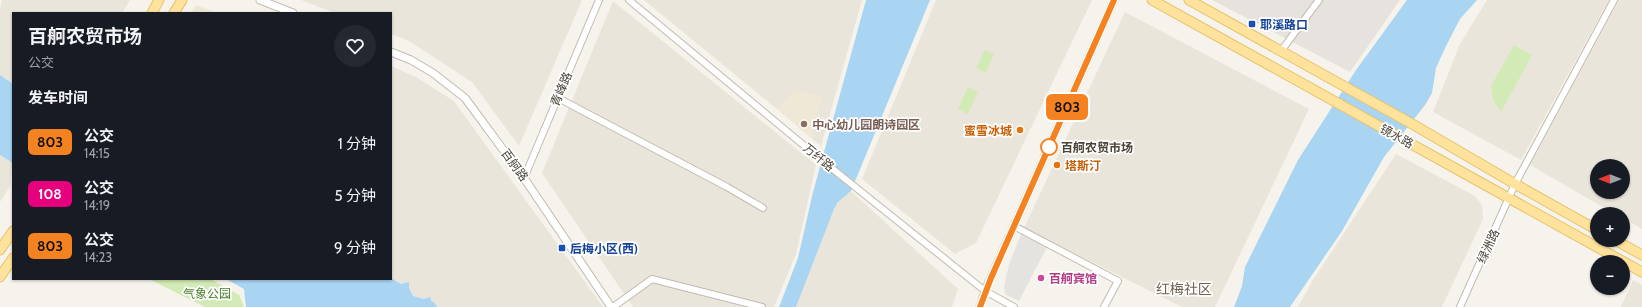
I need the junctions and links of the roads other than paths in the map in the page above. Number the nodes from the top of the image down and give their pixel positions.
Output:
1 (159, 0) edge
2 (182, 0) edge
3 (260, 0) edge
4 (598, 0) edge
5 (629, 0) edge
6 (1114, 0) edge
7 (1152, 0) edge
8 (1189, 0) edge
9 (1319, 0) edge
10 (1614, 0) edge
11 (153, 12) edge
12 (175, 12) edge
13 (290, 12) edge
14 (1281, 50) junction
15 (392, 52) edge
16 (558, 98) junction
17 (524, 178) junction
18 (1516, 184) junction
19 (1510, 197) junction
20 (763, 208) dead end
21 (1014, 226) junction
22 (1590, 226) edge
23 (12, 232) edge
24 (1628, 247) edge
25 (0, 250) edge
26 (1642, 255) edge
27 (12, 259) edge
28 (1642, 272) edge
29 (0, 277) edge
30 (986, 291) junction
31 (612, 307) edge
32 (762, 307) edge
33 (980, 307) edge
34 (1014, 307) edge
35 (1104, 307) edge
36 (1460, 307) edge

1 - 11 main road
2 - 12 main road
3 - 13 street
4 - 16 street, 青峰路
5 - 30 street, 万纤路
6 - 21 street
7 - 19 main road, 镜水路
8 - 14 main road, 镜水路
9 - 14 street
10 - 18 street, 绿洲路
14 - 18 main road, 镜水路
15 - 17 street, 百舸路
16 - 17 street, 青峰路
16 - 20 street
17 - 31 street, 百舸路
18 - 19 street, 绿洲路
18 - 22 main road, 镜水路
19 - 28 main road, 镜水路
19 - 36 street, 绿洲路
21 - 30 street
21 - 35 street
23 - 25 main road
24 - 26 main road
27 - 29 main road
30 - 33 street
30 - 34 street, 万纤路
31 - 32 street

